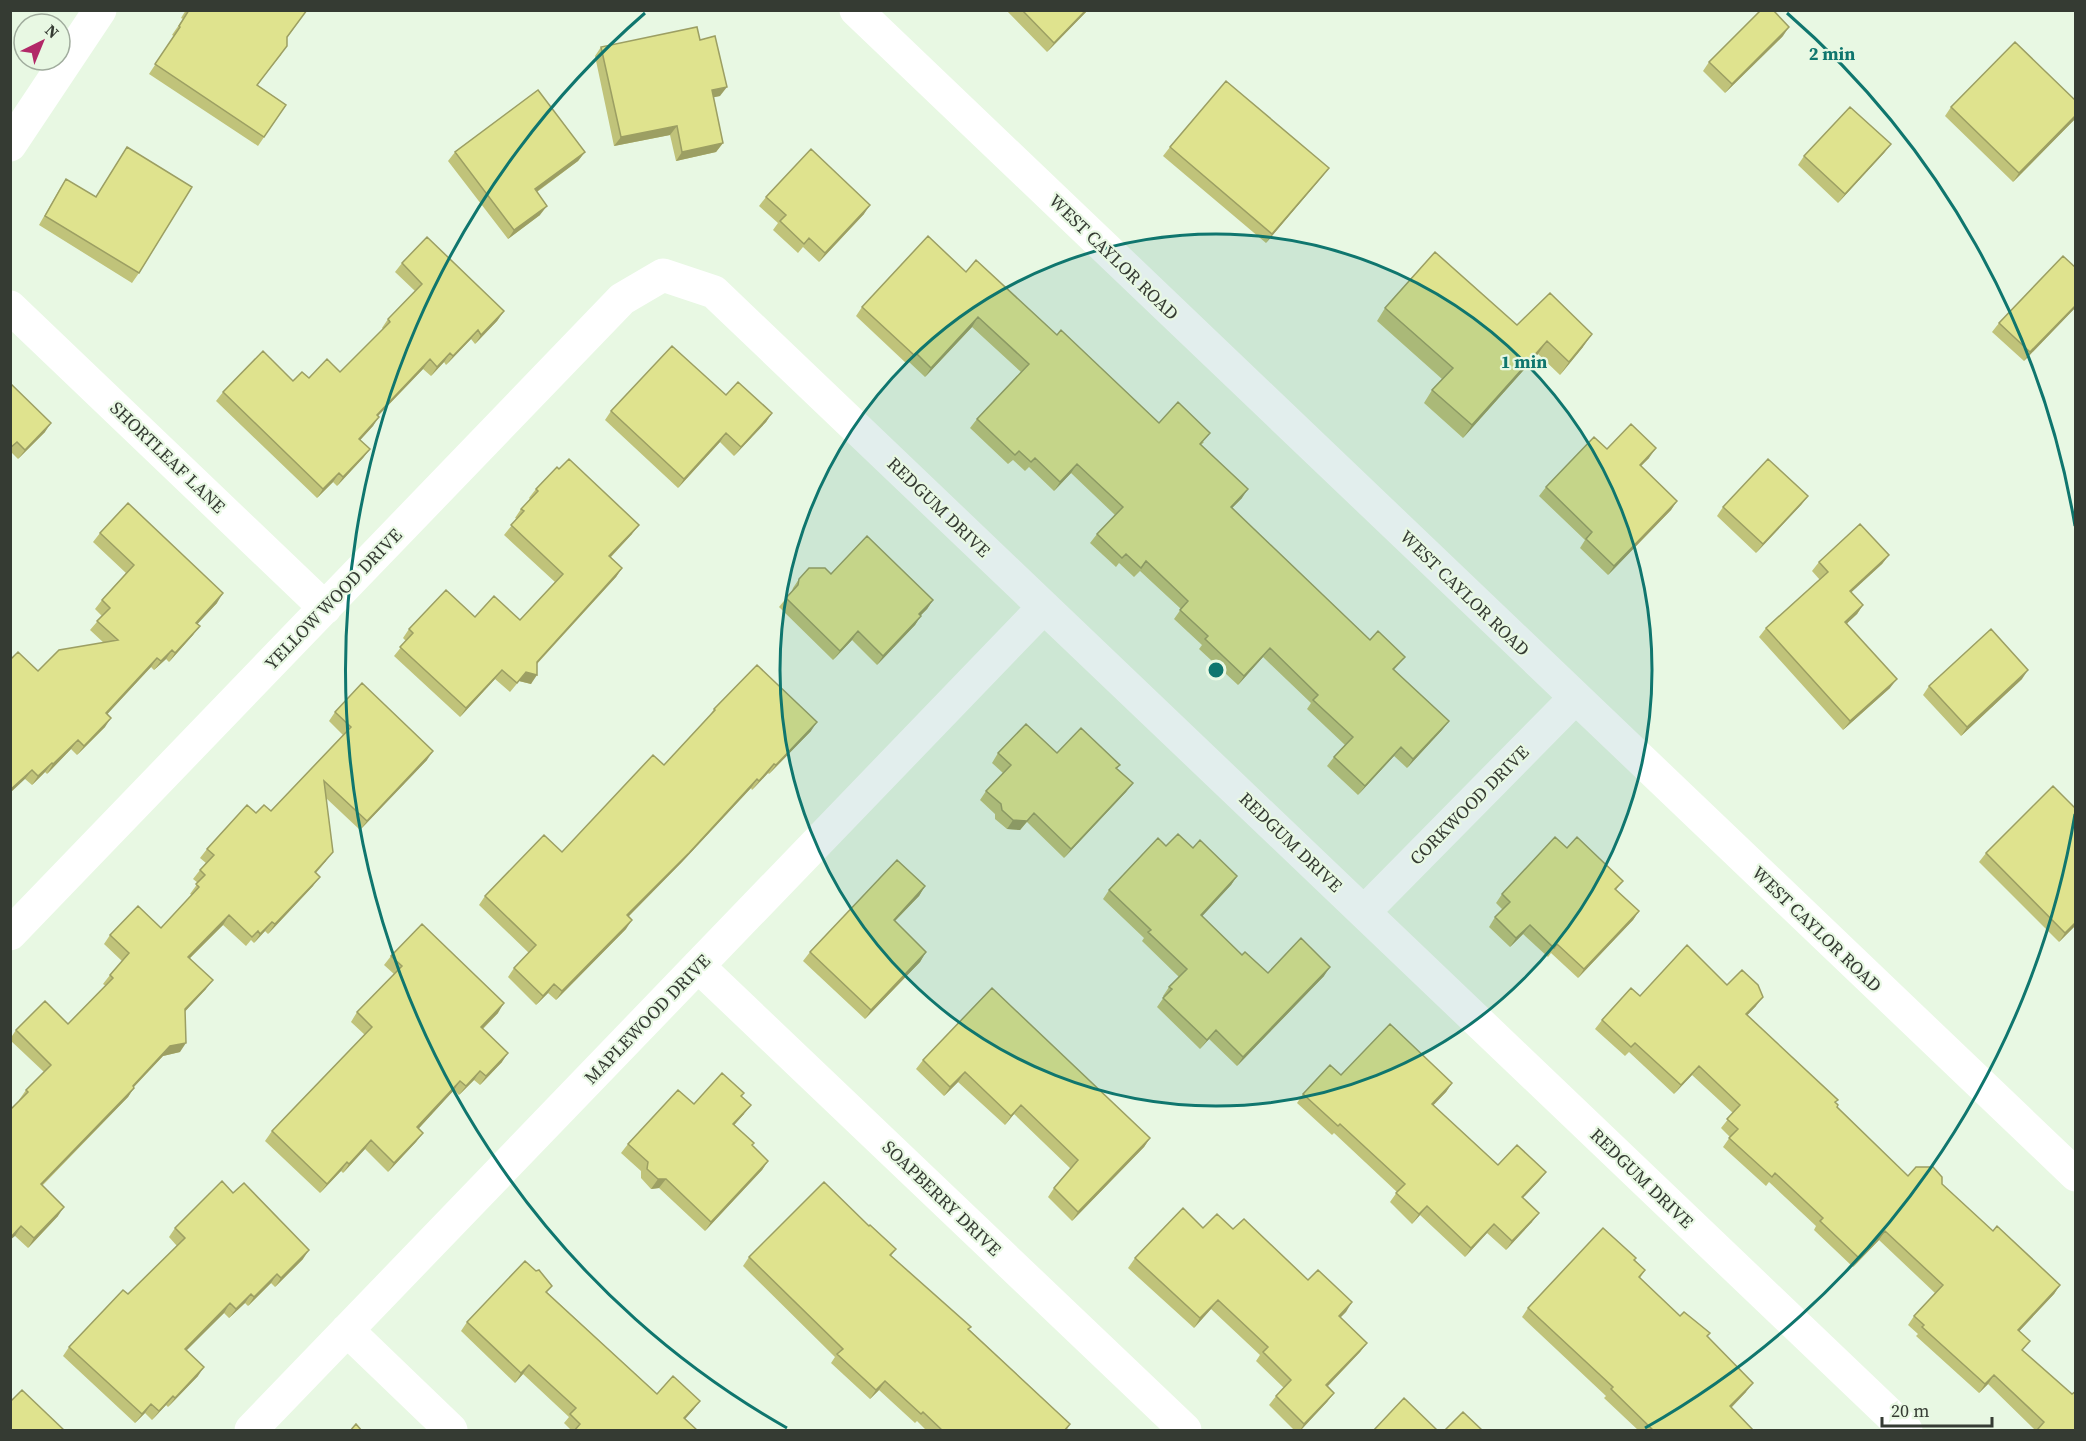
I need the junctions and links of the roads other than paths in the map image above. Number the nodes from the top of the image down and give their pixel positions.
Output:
1 (100, 10) edge
2 (856, 10) edge
3 (10, 145) edge
4 (663, 275) joint
5 (10, 307) edge
6 (1044, 607) junction
7 (325, 608) junction
8 (1575, 698) junction
9 (1364, 912) junction
10 (10, 934) edge
11 (698, 966) junction
12 (2076, 1175) edge
13 (347, 1330) junction
14 (251, 1431) edge
15 (451, 1431) edge
16 (1185, 1431) edge
17 (1906, 1431) edge

1 - 3 street
2 - 8 street, WEST CAYLOR ROAD
4 - 6 street, REDGUM DRIVE
4 - 7 street, YELLOW WOOD DRIVE
5 - 7 street, SHORTLEAF LANE
6 - 9 street, REDGUM DRIVE
6 - 11 street, MAPLEWOOD DRIVE
7 - 10 street, YELLOW WOOD DRIVE
8 - 9 street, CORKWOOD DRIVE
8 - 12 street, WEST CAYLOR ROAD
9 - 17 street, REDGUM DRIVE
11 - 13 street, MAPLEWOOD DRIVE
11 - 16 street, SOAPBERRY DRIVE
13 - 14 street, MAPLEWOOD DRIVE
13 - 15 street

